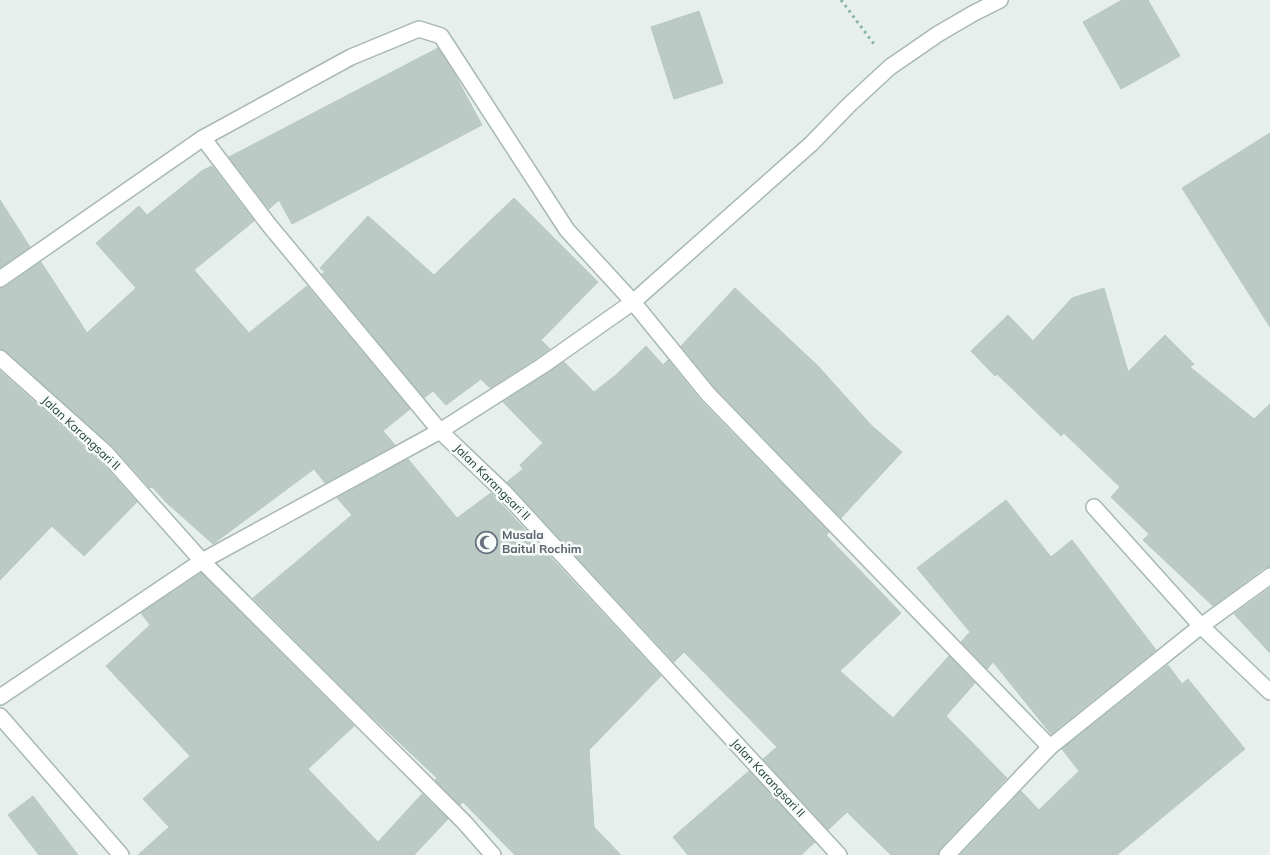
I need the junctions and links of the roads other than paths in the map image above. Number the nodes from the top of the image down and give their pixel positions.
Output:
1 (1000, 0) edge
2 (203, 138) junction
3 (0, 279) edge
4 (633, 302) junction
5 (0, 358) edge
6 (440, 431) junction
7 (1094, 507) dead end
8 (202, 560) junction
9 (1270, 576) edge
10 (1201, 626) junction
11 (1270, 692) edge
12 (0, 697) edge
13 (0, 716) edge
14 (1050, 747) junction
15 (121, 855) edge
16 (493, 855) edge
17 (839, 855) edge
18 (947, 855) edge

1 - 4 street
2 - 3 street
2 - 4 street
2 - 6 street, Jalan Karangsari II
4 - 6 street
4 - 14 street
5 - 8 street, Jalan Karangsari II
6 - 8 street
6 - 17 street, Jalan Karangsari II
7 - 10 street
8 - 12 street
8 - 16 street, Jalan Karangsari II
9 - 10 street
10 - 11 street
10 - 14 street
13 - 15 street
14 - 18 street

